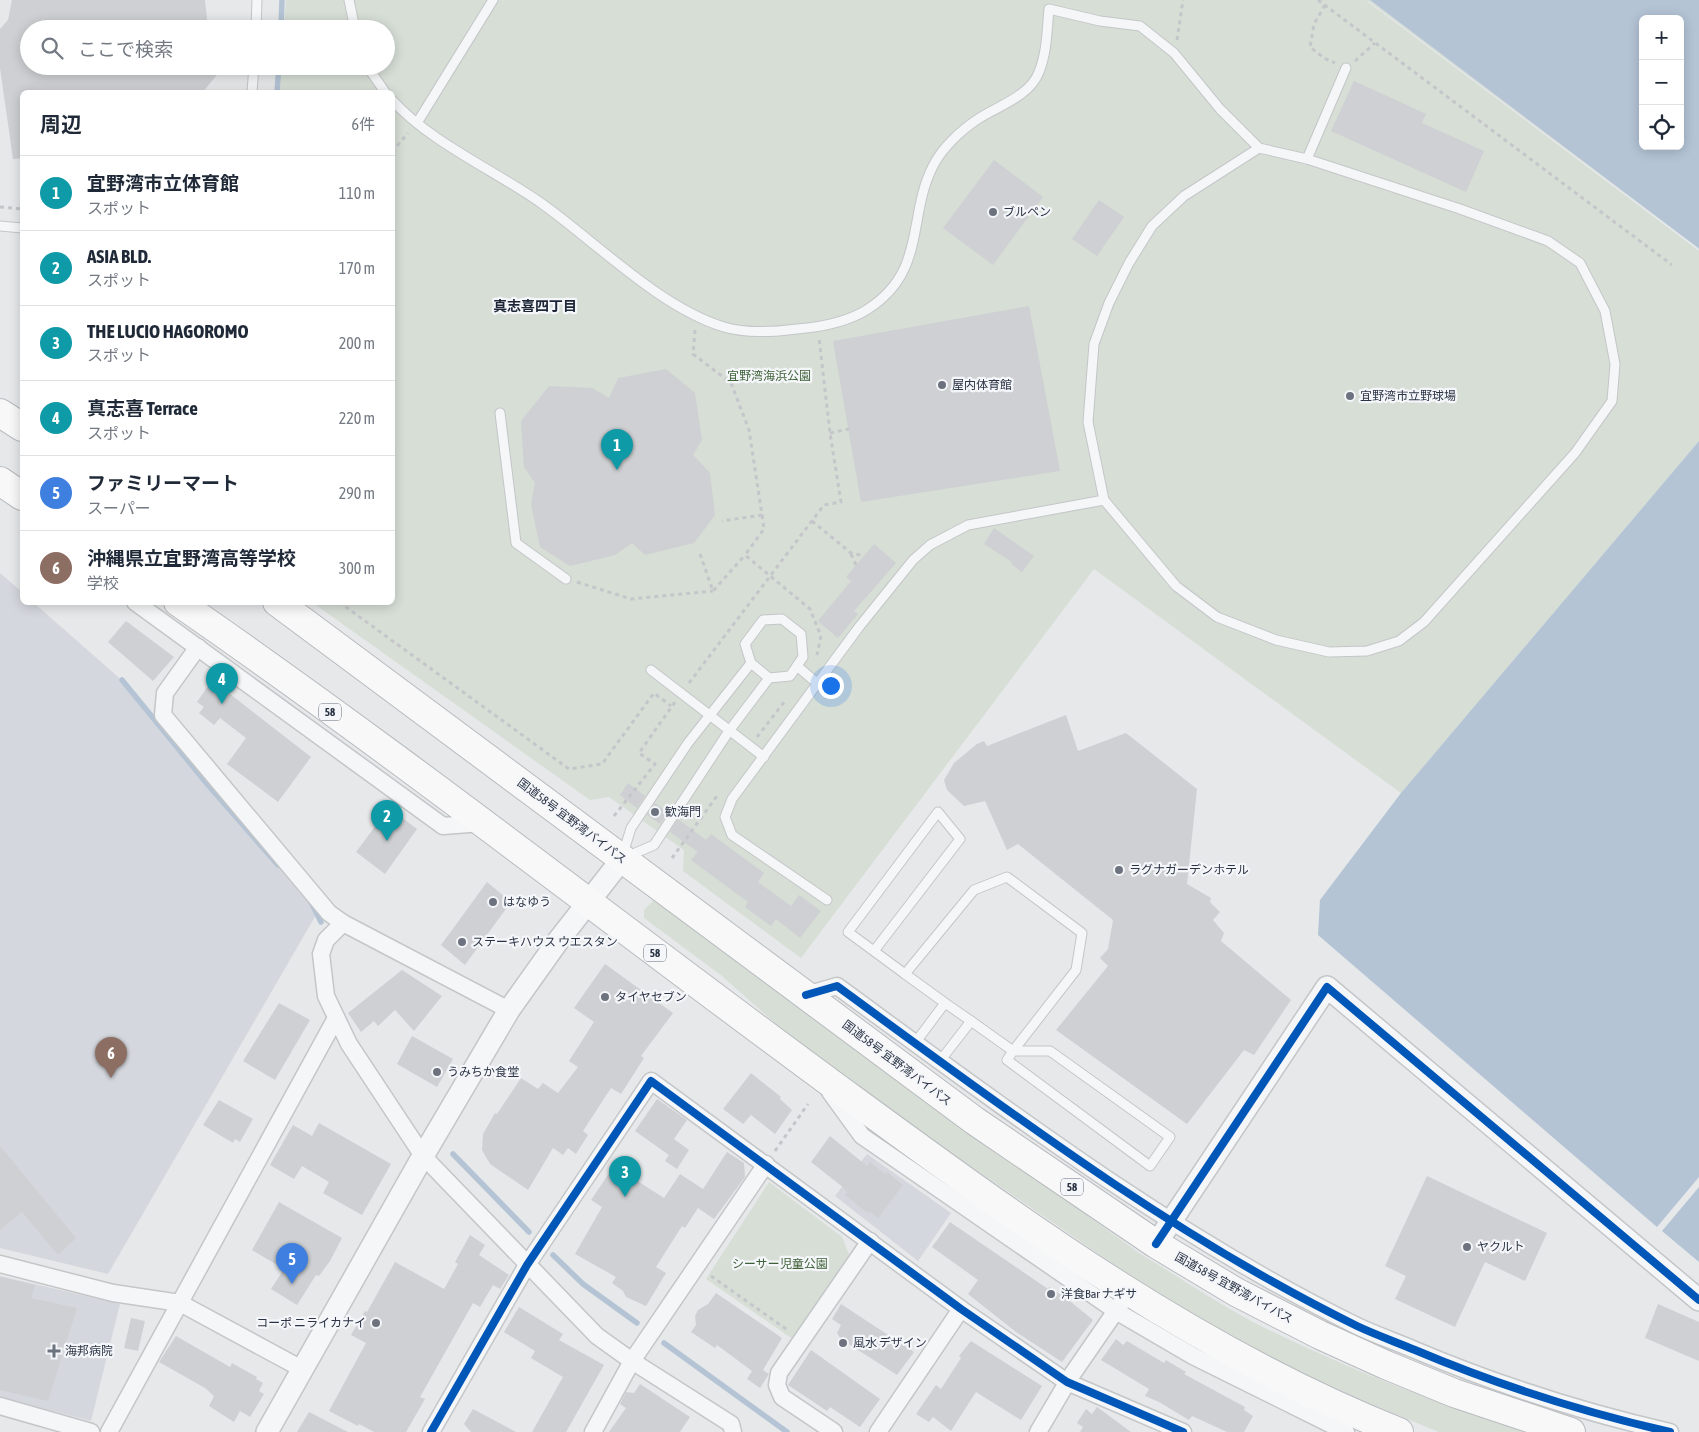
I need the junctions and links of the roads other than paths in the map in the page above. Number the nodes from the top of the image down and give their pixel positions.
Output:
1 (257, 0) edge
2 (349, 0) edge
3 (493, 0) edge
4 (256, 20) edge
5 (353, 20) edge
6 (1346, 68) road end
7 (253, 75) edge
8 (373, 75) edge
9 (252, 90) edge
10 (384, 90) edge
11 (395, 103) edge
12 (417, 123) junction
13 (1259, 148) junction
14 (1307, 159) junction
15 (0, 226) edge
16 (20, 228) edge
17 (500, 413) dead end
18 (0, 414) edge
19 (20, 426) edge
20 (1104, 500) junction
21 (566, 579) road end
22 (139, 605) edge
23 (182, 605) edge
24 (281, 605) edge
25 (198, 648) junction
26 (751, 663) junction
27 (797, 666) junction
28 (651, 670) dead end
29 (769, 678) junction
30 (818, 684) junction
31 (710, 715) junction
32 (729, 731) junction
33 (764, 757) junction
34 (482, 823) junction
35 (622, 859) junction
36 (827, 900) dead end
37 (587, 902) junction
38 (343, 923) junction
39 (874, 951) junction
40 (906, 974) junction
41 (806, 995) junction
42 (945, 1003) junction
43 (509, 1010) junction
44 (336, 1018) junction
45 (971, 1021) junction
46 (915, 1043) junction
47 (1013, 1051) junction
48 (940, 1061) junction
49 (423, 1156) junction
50 (766, 1164) junction
51 (1171, 1220) junction
52 (870, 1241) junction
53 (1156, 1244) junction
54 (0, 1264) edge
55 (527, 1265) junction
56 (1699, 1300) edge
57 (1122, 1301) junction
58 (180, 1303) junction
59 (961, 1309) junction
60 (632, 1362) junction
61 (302, 1369) junction
62 (1067, 1382) junction
63 (0, 1406) edge
64 (1163, 1428) edge
65 (91, 1432) edge
66 (108, 1432) edge
67 (267, 1432) edge
68 (431, 1432) edge
69 (593, 1432) edge
70 (733, 1432) edge
71 (834, 1432) edge
72 (878, 1432) edge
73 (1038, 1432) edge
74 (1183, 1432) edge
75 (1346, 1432) edge
76 (1399, 1432) edge
77 (1571, 1432) edge
78 (1670, 1432) edge

1 - 4 lane
2 - 5 lane
3 - 12 lane
6 - 14 lane
7 - 9 lane
8 - 10 lane
11 - 12 lane
12 - 13 lane
13 - 14 lane
13 - 20 lane
14 - 20 lane
15 - 16 lane
17 - 21 lane
18 - 19 highway
20 - 30 lane
22 - 25 street
23 - 34 highway, 58
24 - 35 highway, 国道58号 宜野湾バイパス / 58
25 - 34 street
25 - 38 street
26 - 27 lane
26 - 29 lane
26 - 31 lane
27 - 29 lane
27 - 30 lane
28 - 31 lane
29 - 32 lane
30 - 33 lane
31 - 32 lane
31 - 35 lane
32 - 33 lane
32 - 35 lane
33 - 36 lane
34 - 37 highway, 58
35 - 37 street
35 - 41 highway, 国道58号 宜野湾バイパス / 58
37 - 43 street
37 - 57 highway, 58
38 - 43 street
38 - 44 street
39 - 39 lane
39 - 40 lane
40 - 42 lane
40 - 47 lane
41 - 46 street
41 - 53 highway, 国道58号 宜野湾バイパス / 58
42 - 45 lane
42 - 46 lane
43 - 49 street
44 - 49 street
44 - 58 street
45 - 47 lane
45 - 48 lane
46 - 48 street
47 - 47 lane
48 - 51 street
49 - 55 street
49 - 61 street
50 - 52 street
50 - 55 street
50 - 60 street
51 - 53 street
51 - 56 street
51 - 78 street
52 - 59 street
52 - 71 street
53 - 77 highway, 国道58号 宜野湾バイパス / 58
54 - 58 street
55 - 60 street
55 - 68 street
57 - 62 street
57 - 75 street
57 - 76 highway, 58
58 - 61 street
58 - 66 street
59 - 62 street
59 - 72 street
60 - 69 street
60 - 70 street
61 - 67 street
62 - 64 street
62 - 73 street
63 - 65 street
64 - 74 street

